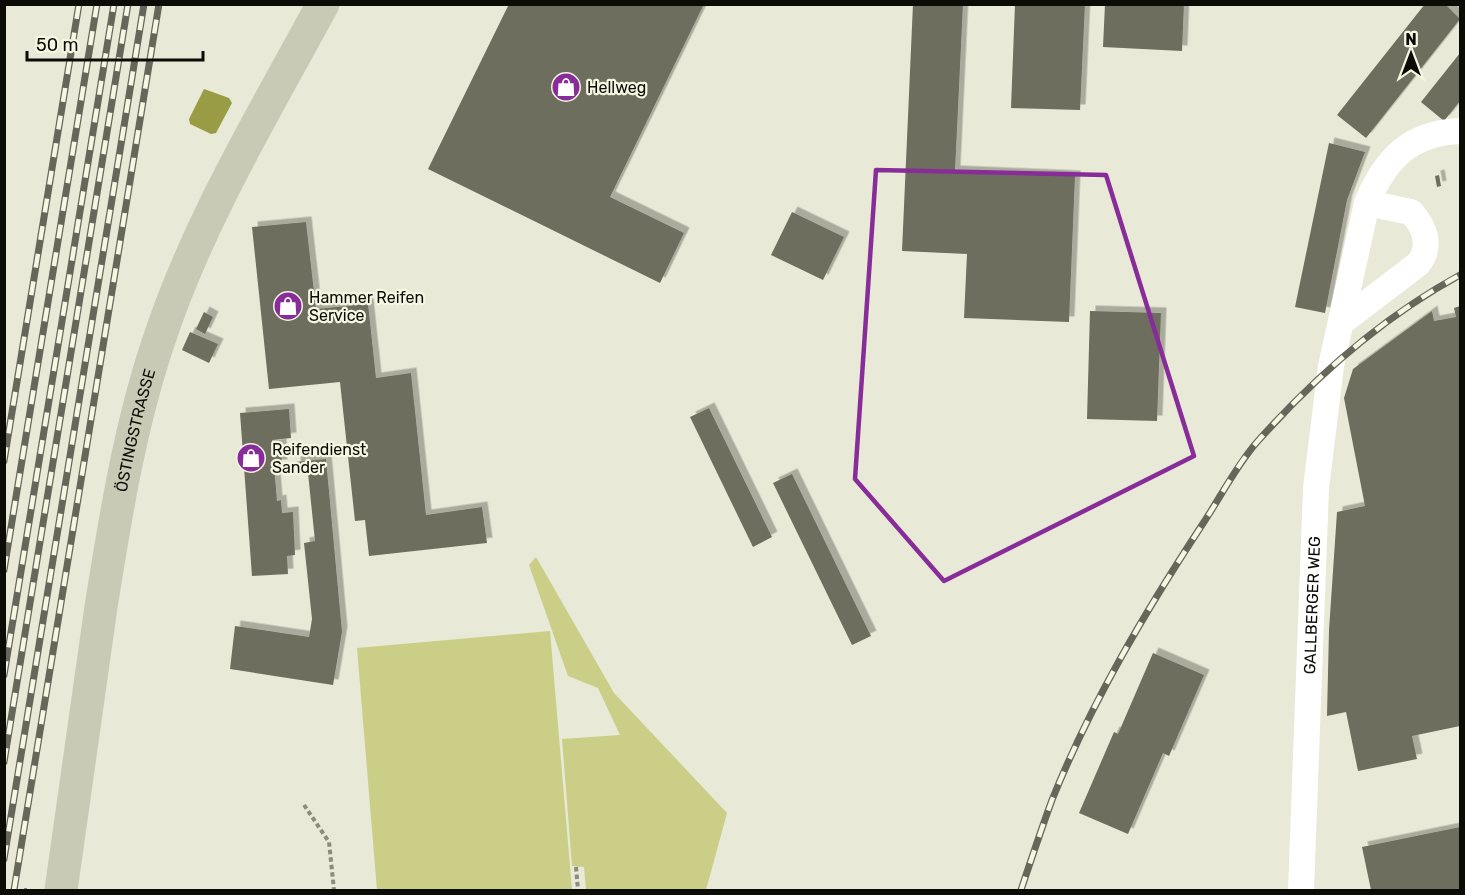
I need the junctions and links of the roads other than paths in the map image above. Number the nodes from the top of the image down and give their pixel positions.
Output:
1 (323, 4) edge
2 (1461, 131) edge
3 (1367, 203) junction
4 (1342, 322) junction
5 (61, 891) edge
6 (1301, 891) edge

1 - 5 street, ÖSTINGSTRASSE
2 - 3 street, GALLBERGER WEG
3 - 4 street, GALLBERGER WEG
3 - 4 street
4 - 6 street, GALLBERGER WEG

